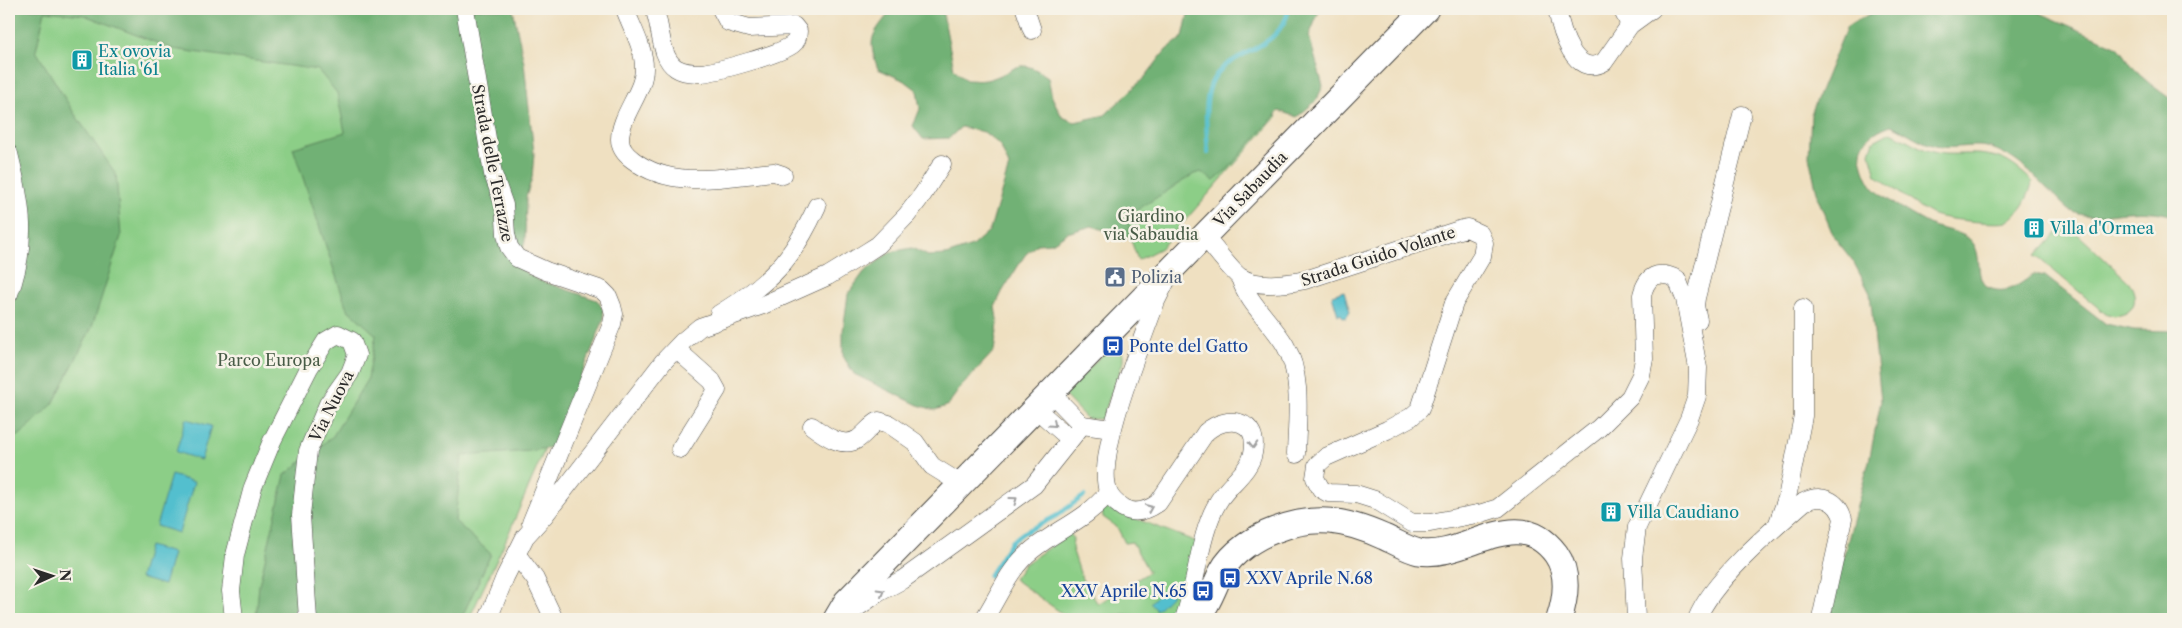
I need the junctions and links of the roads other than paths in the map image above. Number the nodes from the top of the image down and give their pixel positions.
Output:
1 (465, 9) edge
2 (625, 9) edge
3 (654, 9) edge
4 (721, 9) edge
5 (1025, 9) edge
6 (1426, 9) edge
7 (1557, 9) edge
8 (1622, 9) edge
9 (1652, 9) edge
10 (1630, 25) junction
11 (1032, 30) dead end
12 (1742, 115) dead end
13 (9, 154) edge
14 (942, 164) dead end
15 (783, 175) dead end
16 (817, 206) dead end
17 (1204, 236) junction
18 (1171, 272) junction
19 (1240, 278) junction
20 (9, 294) edge
21 (1803, 308) dead end
22 (708, 324) junction
23 (676, 349) junction
24 (1698, 364) junction
25 (1043, 400) junction
26 (812, 426) dead end
27 (1082, 426) junction
28 (1112, 429) junction
29 (1070, 439) junction
30 (680, 449) dead end
31 (1296, 454) dead end
32 (962, 484) junction
33 (1108, 493) junction
34 (1777, 526) junction
35 (525, 537) junction
36 (517, 555) junction
37 (234, 619) edge
38 (308, 619) edge
39 (488, 619) edge
40 (554, 619) edge
41 (836, 619) edge
42 (840, 619) edge
43 (984, 619) edge
44 (1184, 619) edge
45 (1194, 619) edge
46 (1559, 619) edge
47 (1636, 619) edge
48 (1697, 619) edge
49 (1821, 619) edge

1 - 35 street, Strada delle Terrazze
2 - 15 street
3 - 4 street
5 - 11 street
6 - 17 street, Via Sabaudia
7 - 10 street
8 - 10 street
9 - 10 street
12 - 24 street, Strada Guido Volante
13 - 20 street
14 - 22 street, Strada delle Terrazze
16 - 22 street, Strada delle Terrazze
17 - 18 street, Via Sabaudia
17 - 19 street
18 - 25 street
18 - 28 street, Via Sabaudia
19 - 24 street, Strada Guido Volante
19 - 31 street
21 - 34 street
22 - 23 street, Strada delle Terrazze
23 - 30 street
23 - 35 street, Strada delle Terrazze
24 - 47 street, Strada Guido Volante
25 - 27 street
25 -> 29 street
25 - 32 street
26 - 32 street
27 - 28 street
27 - 29 street
28 - 33 street, Via Sabaudia
42 -> 29 street
32 - 41 street
33 - 43 street
33 -> 44 street
34 - 48 street
34 - 49 street
35 - 36 street, Strada delle Terrazze
36 - 39 street, Strada delle Terrazze
36 - 40 street
37 - 38 street, Via Nuova
45 - 46 street

